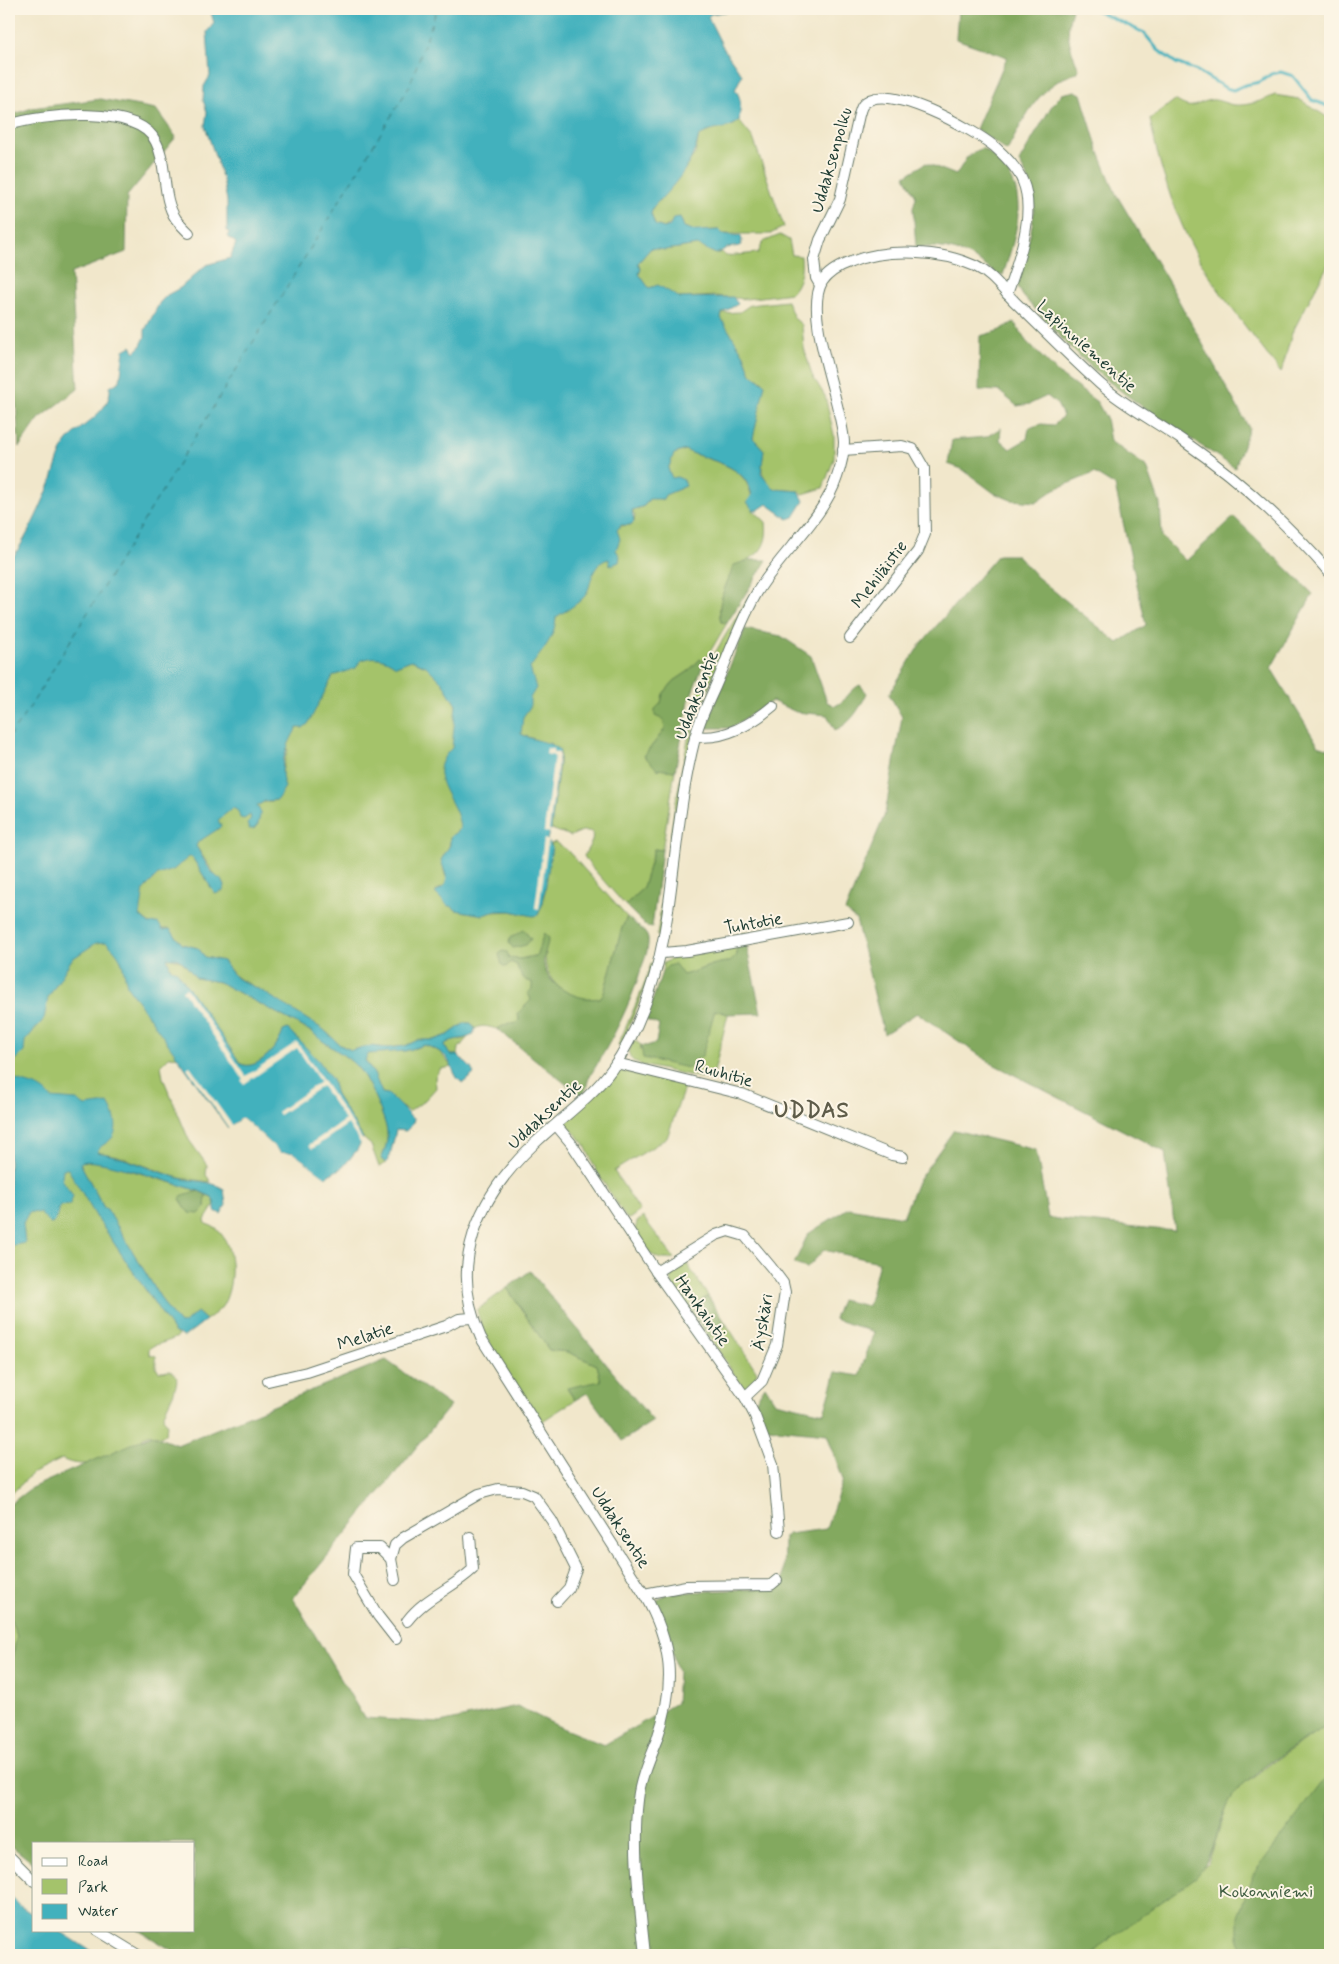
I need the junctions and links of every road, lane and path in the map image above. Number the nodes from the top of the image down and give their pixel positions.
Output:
1 (9, 125) edge
2 (189, 233) dead end
3 (820, 284) junction
4 (1007, 294) junction
5 (843, 450) junction
6 (1330, 573) edge
7 (850, 638) dead end
8 (773, 706) dead end
9 (695, 736) junction
10 (848, 922) dead end
11 (662, 953) junction
12 (616, 1063) junction
13 (556, 1124) junction
14 (903, 1157) dead end
15 (656, 1272) junction
16 (472, 1318) junction
17 (268, 1381) dead end
18 (745, 1397) junction
19 (779, 1531) dead end
20 (470, 1536) dead end
21 (391, 1559) junction
22 (394, 1580) dead end
23 (777, 1580) dead end
24 (644, 1594) junction
25 (557, 1601) dead end
26 (407, 1621) dead end
27 (396, 1639) dead end
28 (9, 1856) edge
29 (32, 1879) edge
30 (100, 1932) edge
31 (138, 1955) edge
32 (645, 1955) edge

1 - 2 street
3 - 4 street, Lapinniementie
3 - 4 street, Uddaksenpolku
3 - 5 street, Uddaksentie
4 - 6 street, Lapinniementie
5 - 7 street, Mehiläistie
5 - 9 street, Uddaksentie
8 - 9 street
9 - 11 street, Uddaksentie
10 - 11 street, Tuhtotie
11 - 12 street, Uddaksentie
12 - 13 street, Uddaksentie
12 - 14 street, Ruuhitie
13 - 15 street, Hankaintie
13 - 16 street, Uddaksentie
15 - 18 street, Hankaintie
15 - 18 street, Äyskäri
16 - 17 street, Melatie
16 - 24 street, Uddaksentie
18 - 19 street, Hankaintie
20 - 26 street
21 - 22 street
21 - 25 street
21 - 27 street
23 - 24 street
24 - 32 street, Uddaksentie
28 - 29 street
30 - 31 street

